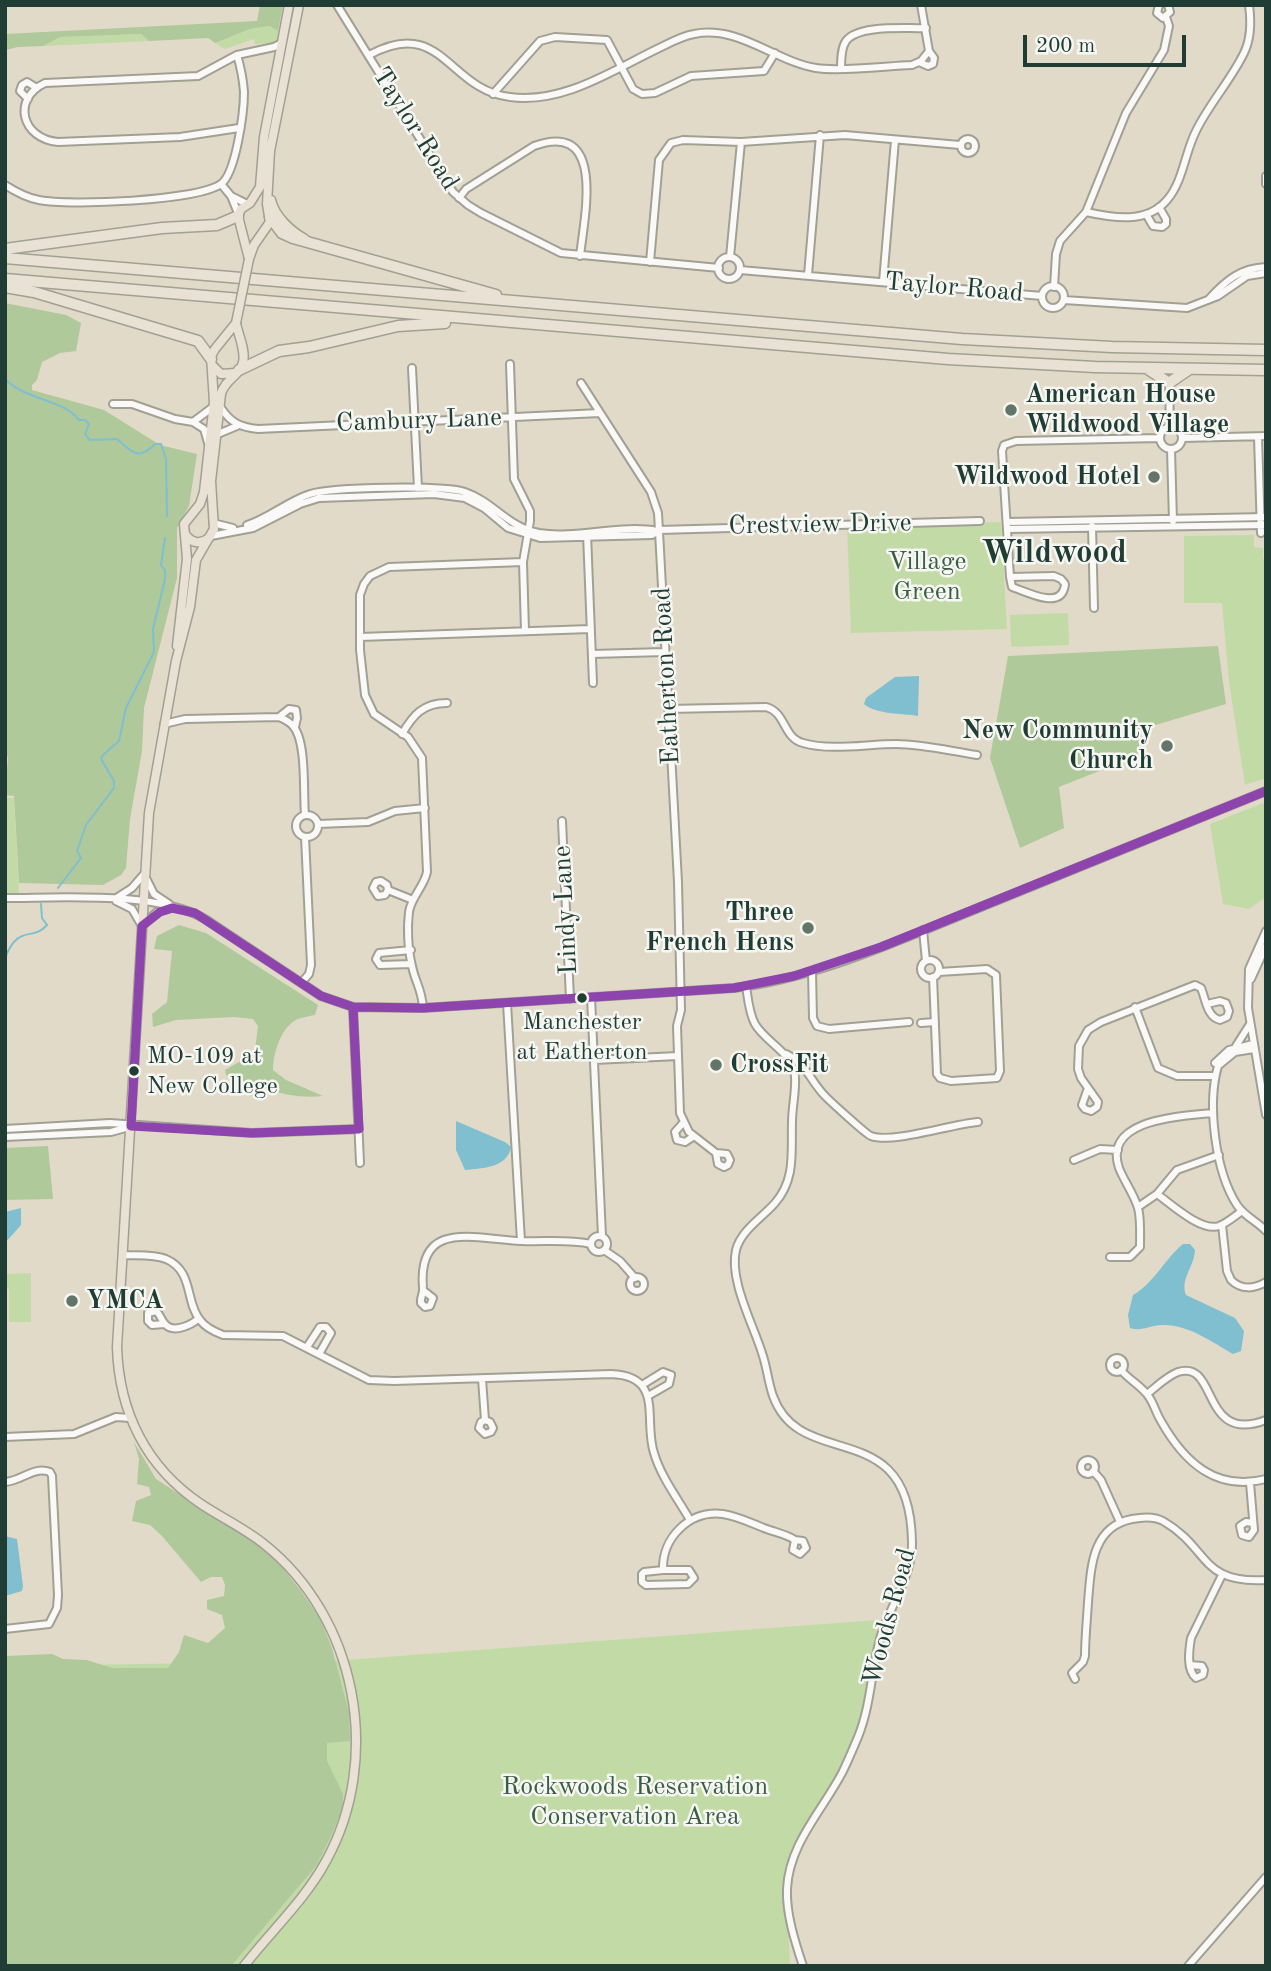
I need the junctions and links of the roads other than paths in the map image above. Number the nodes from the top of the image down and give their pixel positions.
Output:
1 (289, 5) edge
2 (299, 5) edge
3 (337, 5) edge
4 (921, 5) edge
5 (1159, 5) edge
6 (1167, 5) edge
7 (1249, 5) edge
8 (1166, 17) junction
9 (926, 28) junction
10 (282, 43) junction
11 (262, 50) junction
12 (775, 53) junction
13 (237, 55) junction
14 (369, 55) junction
15 (279, 61) junction
16 (621, 67) junction
17 (841, 68) junction
18 (37, 88) junction
19 (493, 94) junction
20 (28, 99) junction
21 (239, 128) junction
22 (820, 135) junction
23 (895, 140) junction
24 (741, 142) junction
25 (960, 145) dead end
26 (1266, 176) edge
27 (221, 184) junction
28 (1266, 184) edge
29 (5, 185) edge
30 (268, 190) junction
31 (231, 196) junction
32 (461, 197) junction
33 (249, 204) junction
34 (1159, 206) junction
35 (1086, 212) junction
36 (269, 214) junction
37 (1146, 214) junction
38 (238, 215) junction
39 (242, 231) junction
40 (262, 233) junction
41 (308, 241) junction
42 (5, 249) edge
43 (580, 256) junction
44 (730, 257) junction
45 (5, 258) edge
46 (249, 259) junction
47 (650, 262) junction
48 (1266, 267) edge
49 (719, 268) junction
50 (740, 270) junction
51 (1266, 273) edge
52 (808, 275) junction
53 (5, 279) edge
54 (883, 282) junction
55 (5, 287) edge
56 (1054, 287) junction
57 (1042, 296) junction
58 (1064, 300) junction
59 (1208, 300) junction
60 (527, 303) junction
61 (478, 320) junction
62 (236, 323) junction
63 (216, 347) junction
64 (1266, 350) edge
65 (243, 355) junction
66 (211, 362) junction
67 (510, 364) dead end
68 (412, 368) dead end
69 (1148, 369) junction
70 (1188, 369) junction
71 (1266, 370) edge
72 (237, 372) junction
73 (581, 383) dead end
74 (1169, 383) junction
75 (113, 404) dead end
76 (217, 407) junction
77 (600, 413) junction
78 (512, 417) junction
79 (415, 421) junction
80 (193, 422) junction
81 (237, 426) junction
82 (1170, 427) junction
83 (218, 434) junction
84 (1262, 436) edge
85 (1160, 438) junction
86 (1182, 438) junction
87 (208, 443) junction
88 (1171, 449) junction
89 (418, 488) junction
90 (189, 516) junction
91 (980, 521) dead end
92 (1263, 521) edge
93 (213, 522) junction
94 (1173, 523) junction
95 (1092, 524) junction
96 (1007, 526) junction
97 (659, 531) junction
98 (527, 532) junction
99 (1261, 533) dead end
100 (185, 534) junction
101 (587, 535) junction
102 (210, 537) junction
103 (523, 562) junction
104 (1010, 577) junction
105 (1094, 608) dead end
106 (590, 629) junction
107 (525, 631) junction
108 (360, 637) junction
109 (665, 652) junction
110 (592, 654) junction
111 (176, 661) junction
112 (593, 683) dead end
113 (447, 703) dead end
114 (168, 704) junction
115 (668, 709) junction
116 (279, 717) junction
117 (185, 719) junction
118 (164, 724) junction
119 (295, 727) junction
120 (402, 734) junction
121 (977, 755) dead end
122 (1266, 791) edge
123 (425, 808) junction
124 (305, 815) junction
125 (562, 821) dead end
126 (317, 824) junction
127 (305, 836) junction
128 (145, 873) junction
129 (388, 890) dead end
130 (5, 898) edge
131 (114, 899) junction
132 (413, 900) junction
133 (143, 902) junction
134 (174, 907) junction
135 (142, 926) junction
136 (923, 930) junction
137 (1266, 931) edge
138 (1266, 946) edge
139 (411, 950) junction
140 (926, 961) junction
141 (411, 964) junction
142 (812, 971) junction
143 (939, 972) junction
144 (933, 977) junction
145 (1250, 981) junction
146 (301, 983) junction
147 (746, 986) junction
148 (681, 992) junction
149 (591, 997) junction
150 (570, 999) junction
151 (508, 1003) junction
152 (1207, 1004) dead end
153 (353, 1007) junction
154 (1135, 1007) junction
155 (423, 1008) junction
156 (935, 1022) junction
157 (909, 1023) dead end
158 (921, 1023) dead end
159 (1250, 1024) junction
160 (1253, 1046) junction
161 (1235, 1048) junction
162 (784, 1054) junction
163 (678, 1056) junction
164 (594, 1060) junction
165 (1213, 1077) junction
166 (1088, 1088) dead end
167 (1213, 1113) junction
168 (1266, 1115) edge
169 (978, 1122) dead end
170 (683, 1123) junction
171 (131, 1126) junction
172 (5, 1129) edge
173 (359, 1129) junction
174 (694, 1136) junction
175 (5, 1137) edge
176 (1118, 1150) junction
177 (716, 1153) dead end
178 (1219, 1155) junction
179 (1074, 1160) dead end
180 (360, 1163) dead end
181 (1157, 1194) junction
182 (1138, 1207) junction
183 (1242, 1211) junction
184 (1222, 1225) junction
185 (1266, 1231) edge
186 (602, 1236) junction
187 (521, 1241) junction
188 (591, 1244) junction
189 (604, 1250) junction
190 (122, 1255) junction
191 (1110, 1257) dead end
192 (635, 1278) dead end
193 (1266, 1282) edge
194 (424, 1291) dead end
195 (198, 1319) junction
196 (164, 1324) dead end
197 (307, 1347) junction
198 (319, 1354) junction
199 (1121, 1370) dead end
200 (482, 1379) junction
201 (642, 1385) junction
202 (1147, 1394) junction
203 (648, 1396) junction
204 (130, 1418) junction
205 (485, 1420) dead end
206 (1266, 1420) edge
207 (5, 1437) edge
208 (1093, 1471) dead end
209 (1266, 1479) edge
210 (5, 1482) edge
211 (1250, 1483) junction
212 (690, 1520) junction
213 (1120, 1522) junction
214 (1253, 1525) dead end
215 (795, 1540) dead end
216 (663, 1570) junction
217 (1222, 1576) junction
218 (1266, 1580) edge
219 (5, 1629) edge
220 (1190, 1665) junction
221 (1075, 1679) dead end
222 (1266, 1877) edge
223 (244, 1966) edge
224 (803, 1966) edge
225 (1188, 1966) edge

1 - 10 main road
2 - 30 main road
3 - 14 street, Taylor Road
4 - 9 street
5 - 8 street
6 - 8 street
7 - 34 street
8 - 35 street
9 - 17 street
9 - 17 street
10 - 11 street
10 - 15 main road
11 - 13 street
11 - 15 street
12 - 16 street
12 - 16 street
12 - 17 street
13 - 18 street
13 - 21 street
14 - 19 street
14 - 32 street, Taylor Road
15 - 33 main road
16 - 19 street
16 - 19 street
18 - 20 street
18 - 20 street
20 - 21 street
21 - 27 street
22 - 23 street
22 - 24 street
22 - 52 street
23 - 25 street
23 - 54 street
24 - 44 street
24 - 47 street
26 - 28 street
27 - 29 street
27 - 31 street
30 - 36 main road
30 - 41 main road
31 - 33 street
31 - 38 street
32 - 43 street, Taylor Road
32 - 43 street
33 - 36 main road
33 - 38 main road
34 - 37 street
34 - 37 street
35 - 37 street
35 - 56 street
36 - 40 main road
36 - 41 highway
38 - 39 main road
38 - 42 highway
39 - 40 main road
39 - 46 main road
40 - 46 main road
41 - 60 highway
43 - 47 street, Taylor Road
44 - 49 street
44 - 50 street
45 - 60 highway
46 - 62 main road, bridge
47 - 49 street, Taylor Road
48 - 59 street, Taylor Road
49 - 50 street, Taylor Road
50 - 52 street, Taylor Road
51 - 59 street, Taylor Road
52 - 54 street, Taylor Road
53 - 61 highway
54 - 57 street, Taylor Road
55 - 66 highway
56 - 57 street, Taylor Road
56 - 58 street, Taylor Road
57 - 58 street, Taylor Road
58 - 59 street, Taylor Road
60 - 64 highway
61 - 69 highway
61 - 72 highway
62 - 63 main road
62 - 65 main road
63 - 65 main road
63 - 66 main road
65 - 72 main road
66 - 72 main road
66 - 76 main road
67 - 78 street
68 - 79 street
69 - 70 highway
69 - 74 highway
70 - 71 highway
70 - 74 highway
72 - 76 main road
73 - 77 street, Eatherton Road
74 - 82 street
75 - 80 street
76 - 80 street
76 - 81 street
76 - 83 main road
76 - 87 main road
77 - 78 street, Cambury Lane
77 - 97 street, Eatherton Road
78 - 79 street, Cambury Lane
78 - 98 street
79 - 81 street, Cambury Lane
79 - 89 street
80 - 87 street
81 - 83 street, Cambury Lane
82 - 85 street
82 - 86 street
83 - 93 main road
84 - 86 street
84 - 92 street
85 - 88 street
85 - 96 street
86 - 88 street
87 - 90 main road
88 - 94 street
89 - 93 street
89 - 98 street
90 - 93 main road
90 - 100 main road
91 - 97 street, Crestview Drive
92 - 94 street
92 - 99 street
93 - 102 main road
94 - 95 street
95 - 96 street
95 - 105 street
96 - 104 street
97 - 101 street, Crestview Drive
97 - 109 street, Eatherton Road
98 - 101 street, Crestview Drive
98 - 102 street
98 - 103 street
100 - 102 main road
100 - 111 main road
101 - 106 street
102 - 111 main road
103 - 107 street
103 - 108 street
104 - 104 street
106 - 107 street
106 - 110 street
107 - 108 street
108 - 120 street
109 - 110 street
109 - 115 street, Eatherton Road
110 - 112 street
111 - 114 main road
113 - 120 street
114 - 117 street
114 - 118 main road
115 - 121 street
115 - 148 street, Eatherton Road
116 - 117 street
116 - 119 street
116 - 119 street
117 - 118 street
118 - 128 main road
119 - 124 street
120 - 123 street
122 - 136 street
123 - 126 street
123 - 132 street
124 - 126 street
124 - 127 street
125 - 150 street, Lindy Lane
126 - 127 street
127 - 146 street
128 - 131 street
128 - 133 main road
128 - 134 street
129 - 132 street
130 - 131 street
131 - 133 street
131 - 135 street
132 - 139 street
133 - 134 street
133 - 135 main road
134 - 135 street
134 - 146 street
135 - 171 main road
136 - 140 street
136 - 142 street
137 - 145 street
138 - 145 street
139 - 141 street
139 - 141 street
140 - 143 street
140 - 144 street
141 - 155 street
142 - 147 street
142 - 157 street
143 - 144 street
143 - 156 street
144 - 156 street
145 - 159 street
146 - 153 street
147 - 148 street
147 - 162 street, Woods Road
148 - 149 street
148 - 163 street, Eatherton Road
149 - 150 street
149 - 164 street
150 - 151 street
151 - 155 street
151 - 187 street
152 - 154 street
153 - 155 street
153 - 173 street
154 - 165 street
154 - 166 street
156 - 158 street
159 - 160 street
159 - 161 street
160 - 161 street
160 - 165 street
160 - 168 street
161 - 165 street
162 - 169 street
162 - 224 street, Woods Road
163 - 164 street
163 - 170 street, Eatherton Road
164 - 186 street
165 - 167 street
167 - 176 street
167 - 178 street
170 - 174 street
170 - 174 street
171 - 172 street
171 - 173 street
171 - 175 street
171 - 190 main road
173 - 180 street
174 - 177 street
176 - 179 street
176 - 182 street
178 - 181 street
178 - 183 street
181 - 182 street
181 - 184 street
182 - 191 street
183 - 184 street
183 - 185 street
184 - 193 street
186 - 188 street
186 - 189 street
187 - 188 street
187 - 194 street
188 - 189 street
189 - 192 street
190 - 195 street
190 - 204 main road
195 - 196 street
195 - 197 street
197 - 198 street
197 - 198 street
198 - 200 street
199 - 202 street
200 - 201 street
200 - 205 street
201 - 203 street
201 - 203 street
202 - 206 street
202 - 211 street
203 - 212 street
204 - 207 street
204 - 223 main road
208 - 213 street
209 - 211 street
210 - 219 street
211 - 214 street
212 - 215 street
212 - 216 street
213 - 217 street
213 - 221 street
216 - 216 street
217 - 218 street
217 - 220 street
220 - 220 street
222 - 225 street

